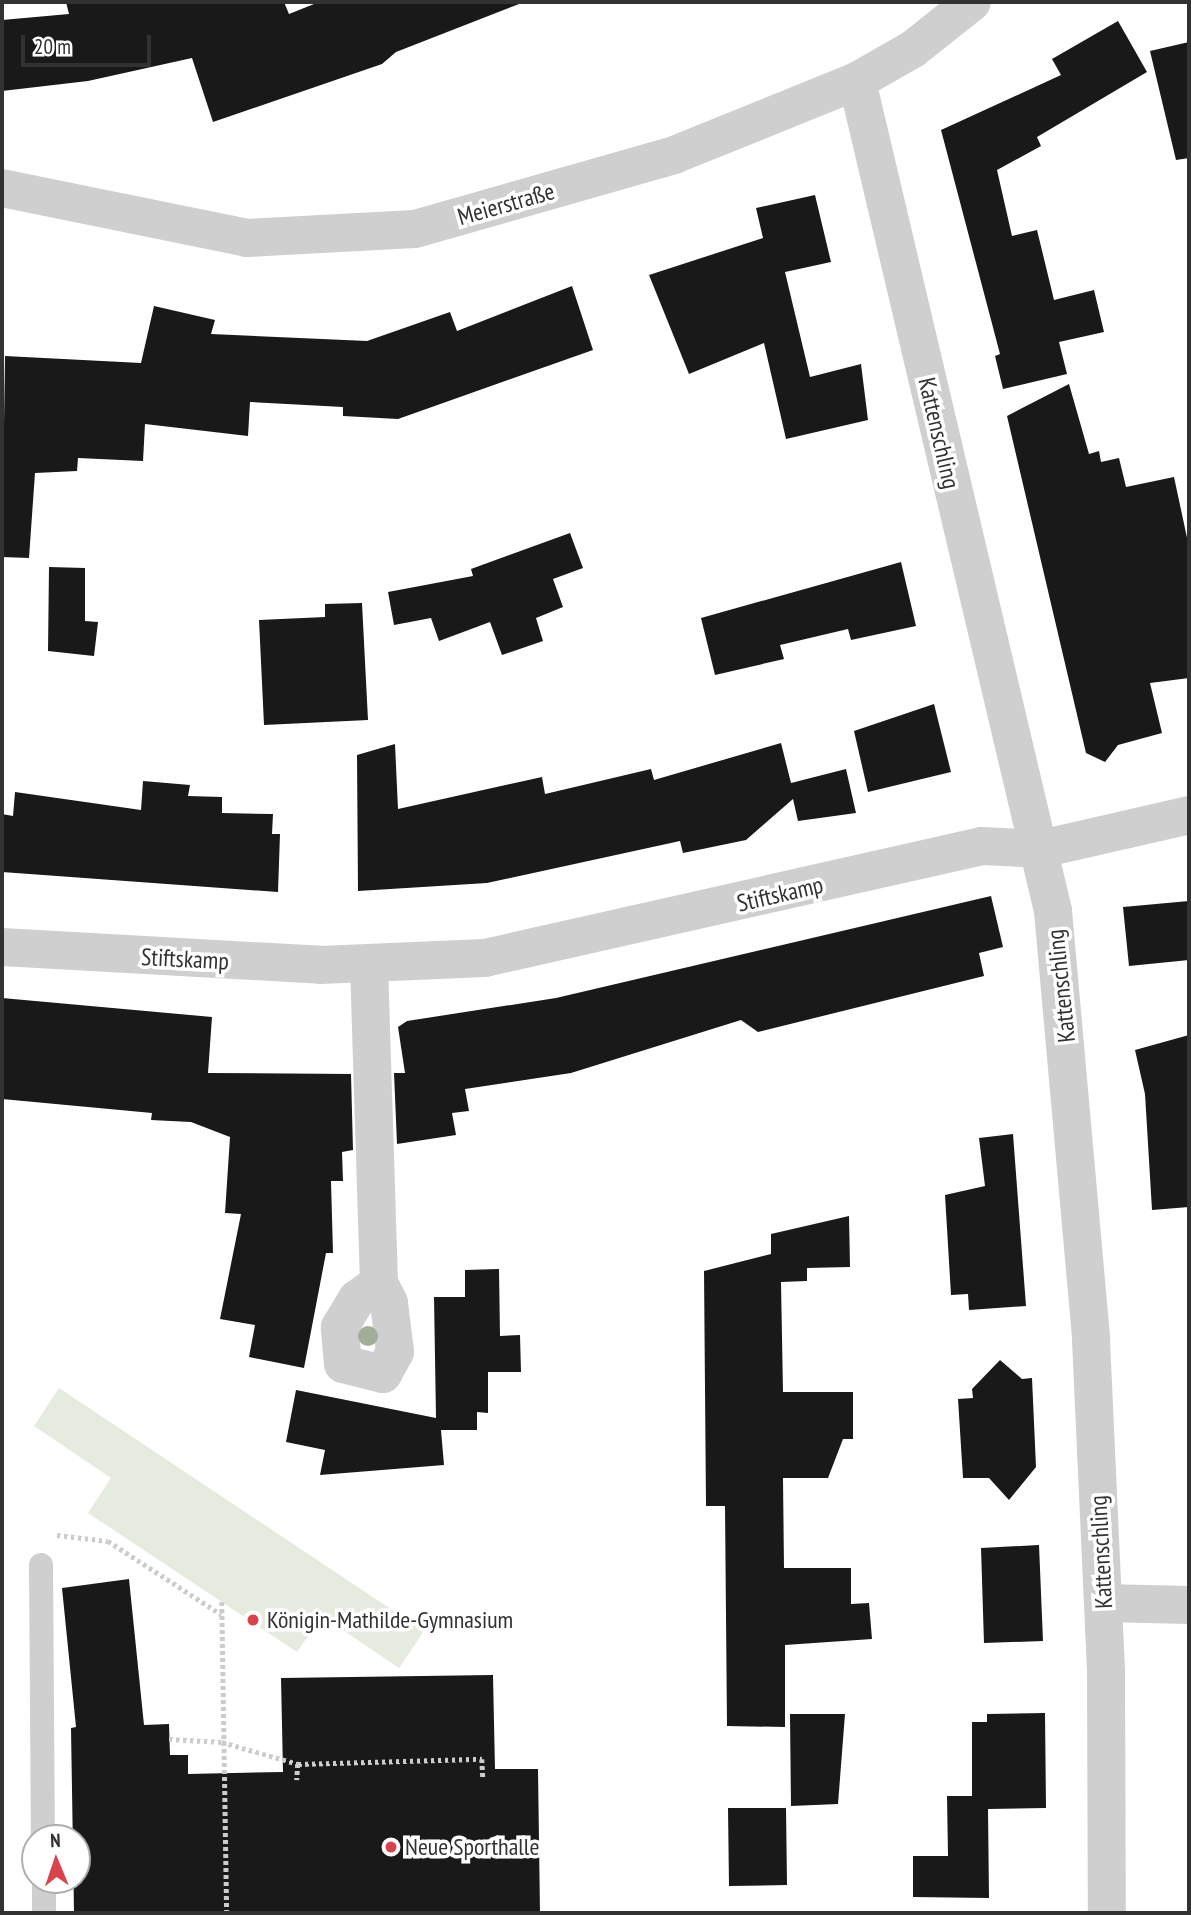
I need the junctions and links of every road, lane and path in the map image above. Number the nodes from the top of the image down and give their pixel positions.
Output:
1 (972, 2) edge
2 (857, 81) junction
3 (2, 188) edge
4 (1189, 815) edge
5 (1041, 849) junction
6 (2, 947) edge
7 (369, 965) junction
8 (379, 1283) dead end
9 (41, 1565) joint
10 (222, 1602) dead end
11 (1104, 1603) junction
12 (1189, 1605) edge
13 (222, 1615) junction
14 (169, 1739) dead end
15 (222, 1742) junction
16 (298, 1764) junction
17 (483, 1777) dead end
18 (297, 1780) dead end
19 (43, 1824) edge
20 (44, 1894) edge
21 (44, 1913) edge
22 (227, 1913) edge
23 (1107, 1913) edge

1 - 2 street, Meierstraße
2 - 3 street, Meierstraße
2 - 5 street, Kattenschling
4 - 5 street, Stiftskamp
5 - 7 street, Stiftskamp
5 - 11 street, Kattenschling
6 - 7 street, Stiftskamp
7 - 8 street
9 - 13 path
9 - 19 lane
10 - 13 path
11 - 12 street
11 - 23 street, Kattenschling
13 - 15 path
14 - 15 path
15 - 16 path
15 - 22 path
16 - 17 path
16 - 18 path
20 - 21 lane

